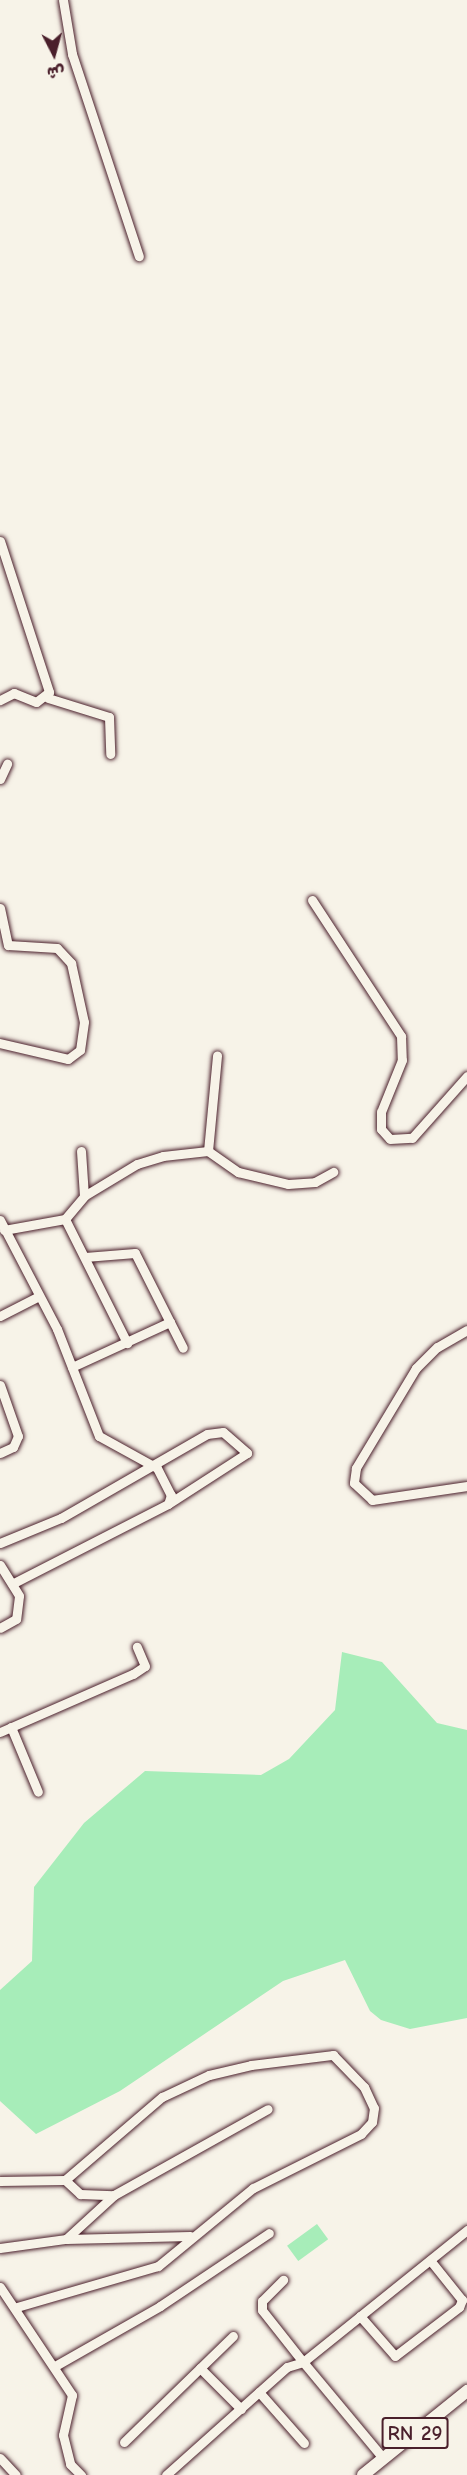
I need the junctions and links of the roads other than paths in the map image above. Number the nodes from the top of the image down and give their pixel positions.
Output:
1 (63, 0) edge
2 (139, 256) dead end
3 (0, 541) edge
4 (48, 698) junction
5 (0, 700) edge
6 (110, 754) dead end
7 (7, 764) dead end
8 (0, 779) edge
9 (312, 900) dead end
10 (0, 908) edge
11 (4, 945) edge
12 (0, 1043) edge
13 (216, 1055) dead end
14 (467, 1076) edge
15 (81, 1151) dead end
16 (208, 1151) junction
17 (333, 1172) dead end
18 (84, 1196) junction
19 (65, 1219) junction
20 (0, 1220) edge
21 (4, 1230) junction
22 (85, 1257) junction
23 (39, 1296) junction
24 (0, 1316) edge
25 (170, 1322) junction
26 (467, 1330) edge
27 (127, 1343) junction
28 (183, 1348) dead end
29 (72, 1367) junction
30 (0, 1385) edge
31 (0, 1454) edge
32 (150, 1463) junction
33 (467, 1486) edge
34 (168, 1504) junction
35 (0, 1543) edge
36 (0, 1565) edge
37 (12, 1584) junction
38 (0, 1628) edge
39 (137, 1647) dead end
40 (11, 1727) junction
41 (0, 1732) edge
42 (38, 1792) dead end
43 (268, 2109) dead end
44 (65, 2180) junction
45 (0, 2181) edge
46 (114, 2195) junction
47 (467, 2230) edge
48 (269, 2233) dead end
49 (190, 2236) junction
50 (66, 2239) junction
51 (0, 2248) edge
52 (430, 2260) junction
53 (283, 2280) dead end
54 (0, 2287) edge
55 (17, 2307) junction
56 (360, 2316) junction
57 (232, 2336) dead end
58 (303, 2362) junction
59 (55, 2366) junction
60 (200, 2368) junction
61 (467, 2391) edge
62 (259, 2392) junction
63 (241, 2409) junction
64 (124, 2442) dead end
65 (304, 2443) dead end
66 (0, 2458) edge
67 (383, 2458) junction
68 (172, 2473) edge
69 (16, 2475) edge
70 (81, 2475) edge
71 (363, 2475) edge

1 - 2 street
3 - 4 street
4 - 5 street
4 - 6 street
7 - 8 street
9 - 14 street
10 - 11 street
11 - 12 street
13 - 16 street
15 - 18 street
16 - 17 street
16 - 18 street
18 - 19 street
19 - 21 street
19 - 22 street
20 - 21 street
21 - 23 street
22 - 25 street
22 - 27 street
23 - 24 street
23 - 29 street
25 - 27 street
25 - 28 street
26 - 33 street
27 - 29 street
29 - 32 street
30 - 31 street
32 - 34 street
32 - 34 street
32 - 35 street
34 - 37 street
36 - 37 street
37 - 38 street
39 - 40 street
40 - 41 street
40 - 42 street
43 - 46 street
44 - 45 street
44 - 46 street
44 - 49 street
46 - 50 street
47 - 52 street
48 - 59 street
49 - 50 street
49 - 55 street
50 - 51 street
52 - 56 street
52 - 56 street
53 - 58 street
54 - 55 street
55 - 59 street
56 - 58 street
57 - 60 street
58 - 62 street
58 - 67 street
59 - 70 street
60 - 63 street
60 - 64 street
61 - 67 main road, RN 29
62 - 63 street
62 - 65 street
63 - 68 street
66 - 69 street
67 - 71 main road, RN 29

